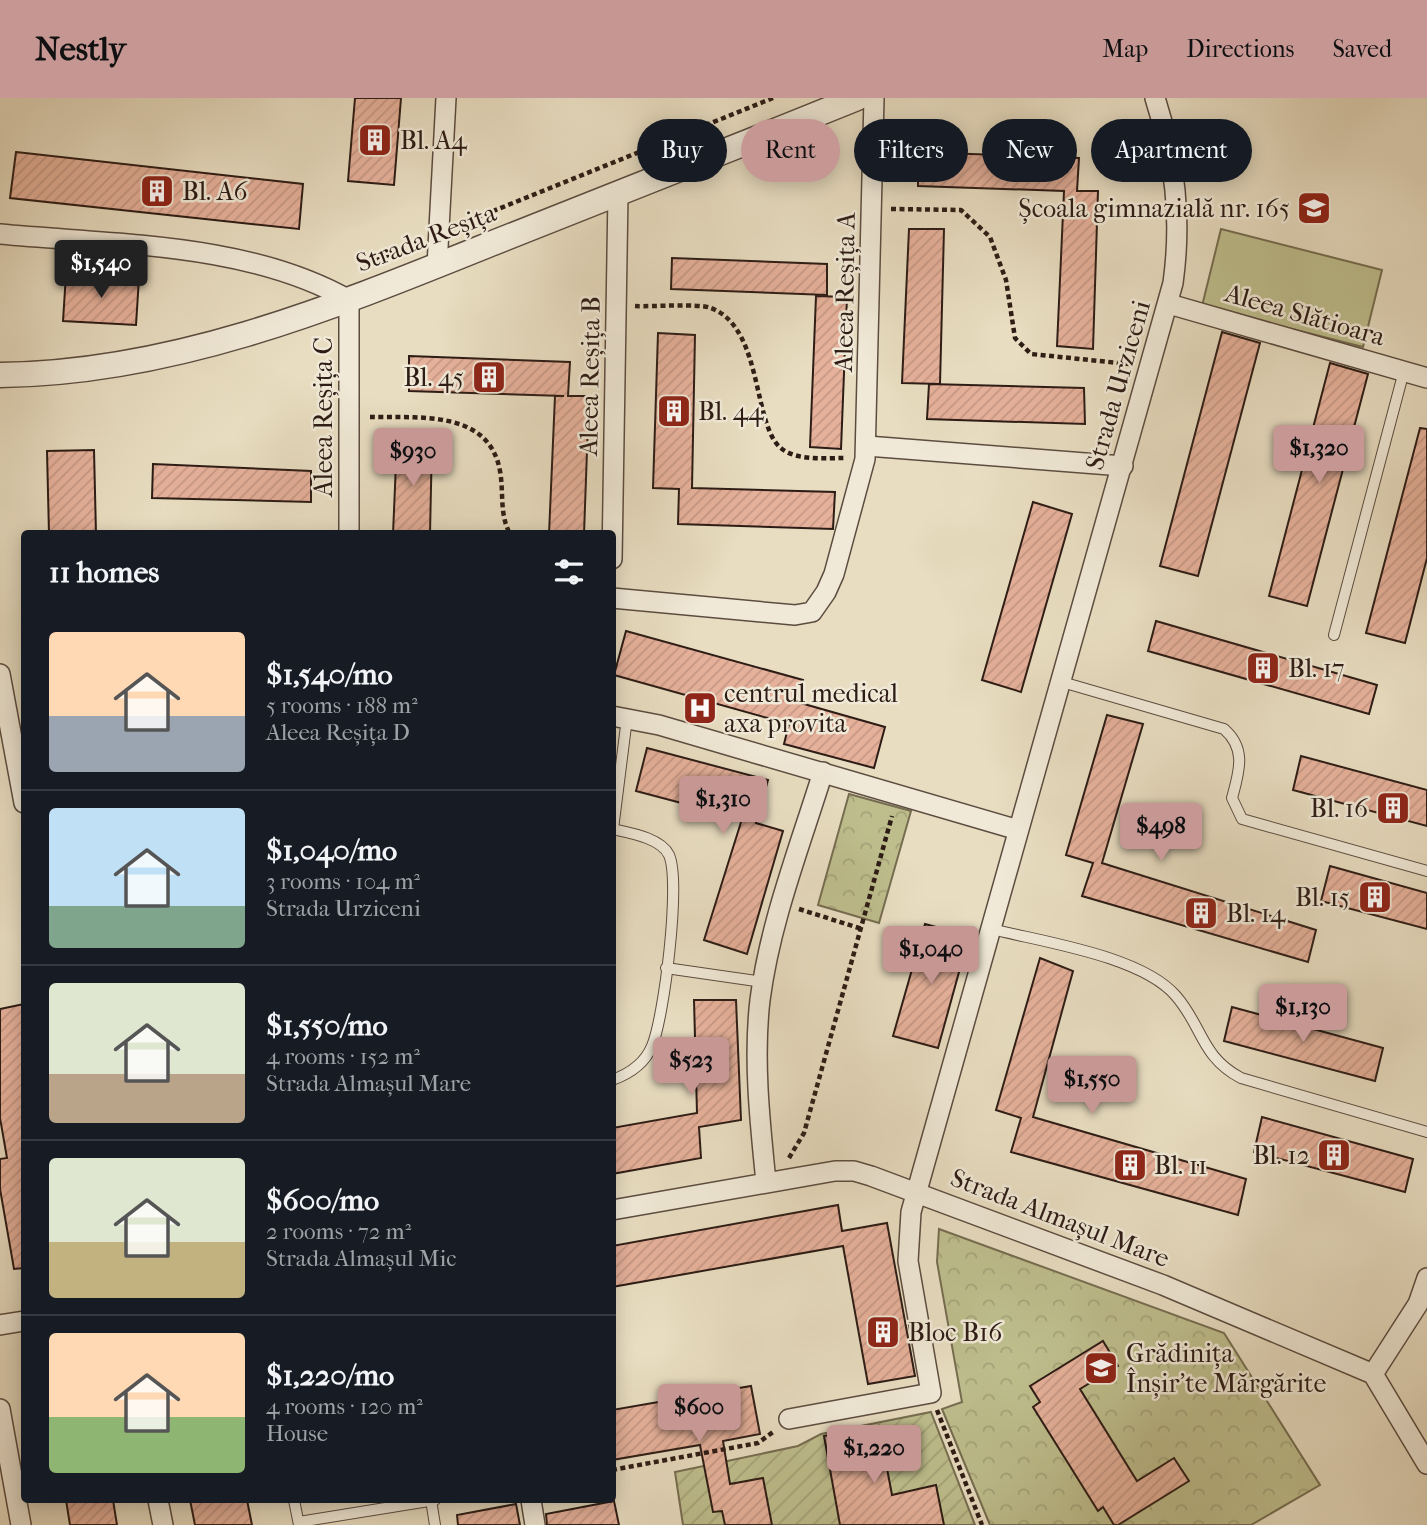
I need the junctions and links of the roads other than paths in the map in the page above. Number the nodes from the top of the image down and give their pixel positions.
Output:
1 (446, 98) edge
2 (857, 98) edge
3 (874, 98) edge
4 (1155, 98) edge
5 (618, 194) junction
6 (0, 234) edge
7 (437, 266) junction
8 (349, 300) junction
9 (1168, 304) junction
10 (1404, 371) junction
11 (0, 375) edge
12 (1427, 378) edge
13 (866, 452) junction
14 (1122, 466) junction
15 (349, 530) edge
16 (613, 530) edge
17 (616, 598) edge
18 (1334, 635) dead end
19 (0, 674) edge
20 (1062, 682) junction
21 (10, 703) edge
22 (620, 717) edge
23 (823, 772) junction
24 (616, 781) edge
25 (21, 782) edge
26 (616, 830) edge
27 (1018, 830) junction
28 (1427, 871) edge
29 (992, 929) junction
30 (666, 968) junction
31 (763, 982) junction
32 (616, 1078) edge
33 (1427, 1132) edge
34 (771, 1181) junction
35 (916, 1191) junction
36 (616, 1209) edge
37 (1427, 1278) edge
38 (1422, 1302) edge
39 (21, 1322) edge
40 (0, 1325) edge
41 (1373, 1374) junction
42 (0, 1409) edge
43 (789, 1419) road end
44 (1427, 1464) edge
45 (159, 1503) edge
46 (295, 1503) edge
47 (416, 1503) edge
48 (433, 1503) edge
49 (532, 1503) edge
50 (299, 1524) edge
51 (21, 1525) edge
52 (163, 1525) edge
53 (435, 1525) edge
54 (536, 1525) edge

1 - 7 street
2 - 5 street, Strada Reșița
3 - 13 street, Aleea Reșița A
4 - 9 street, Strada Urziceni
5 - 7 street, Strada Reșița
5 - 16 street, Aleea Reșița B
6 - 8 street
7 - 8 street, Strada Reșița
8 - 11 street, Strada Reșița
8 - 15 street, Aleea Reșița C
9 - 10 street, Aleea Slătioara
9 - 14 street, Strada Urziceni
10 - 12 street, Aleea Slătioara
10 - 18 lane
13 - 14 street
13 - 17 street
14 - 20 street, Strada Urziceni
19 - 21 street
20 - 27 street, Strada Urziceni
20 - 28 lane
21 - 25 street
22 - 23 street
22 - 24 lane
23 - 27 street
23 - 31 street
26 - 30 lane
27 - 29 street, Strada Urziceni
29 - 33 lane
29 - 35 street, Strada Urziceni
30 - 31 lane
30 - 32 lane
31 - 34 street
34 - 35 street, Strada Almașul Mare
34 - 36 street, Strada Almașul Mare
35 - 41 street, Strada Almașul Mare
35 - 43 street, Strada Urziceni
37 - 38 street
38 - 41 street
39 - 40 street
41 - 44 street
42 - 51 street
45 - 52 street
46 - 50 lane
47 - 50 lane
48 - 53 lane
49 - 54 street

